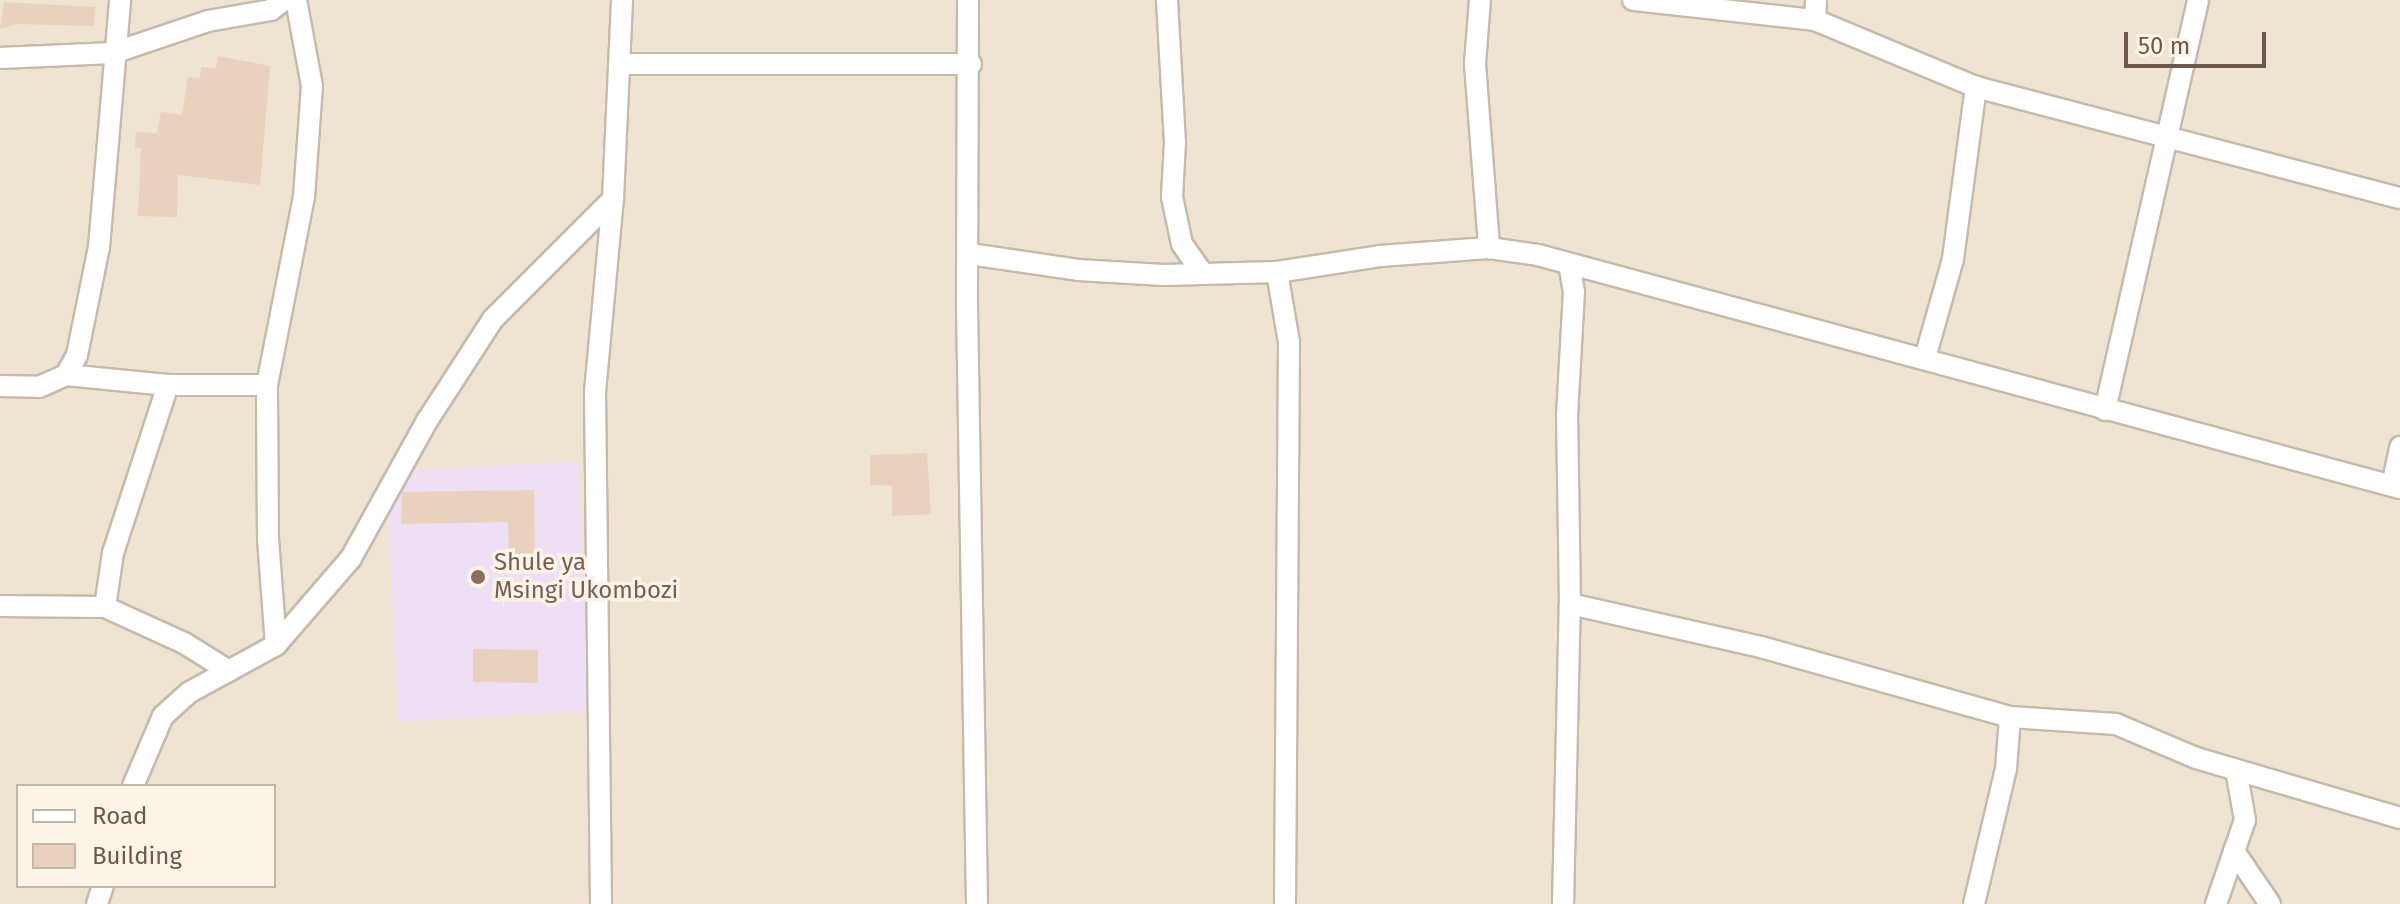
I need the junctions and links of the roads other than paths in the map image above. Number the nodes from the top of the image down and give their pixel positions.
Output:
1 (120, 0) edge
2 (284, 0) edge
3 (296, 0) edge
4 (622, 0) edge
5 (968, 0) edge
6 (1167, 0) edge
7 (1480, 0) edge
8 (1633, 0) edge
9 (2198, 0) edge
10 (1815, 10) edge
11 (113, 53) junction
12 (0, 58) edge
13 (620, 64) junction
14 (971, 64) junction
15 (1976, 87) junction
16 (2167, 140) junction
17 (2400, 198) edge
18 (613, 199) junction
19 (1489, 248) junction
20 (970, 254) junction
21 (1569, 263) junction
22 (1201, 271) junction
23 (1277, 272) junction
24 (1925, 358) junction
25 (66, 375) junction
26 (168, 385) junction
27 (267, 385) junction
28 (0, 386) edge
29 (2105, 410) junction
30 (2400, 447) edge
31 (2396, 487) edge
32 (1570, 604) junction
33 (0, 606) edge
34 (105, 607) junction
35 (276, 645) junction
36 (229, 671) junction
37 (2010, 717) junction
38 (2236, 770) junction
39 (134, 784) edge
40 (2400, 818) edge
41 (2234, 851) junction
42 (601, 904) edge
43 (977, 904) edge
44 (1285, 904) edge
45 (1563, 904) edge
46 (1974, 904) edge
47 (2216, 904) edge
48 (2270, 904) edge

1 - 11 street
2 - 11 street
3 - 27 street
4 - 13 street
5 - 14 street
6 - 22 street
7 - 19 street
8 - 10 street
9 - 16 street
10 - 15 street
11 - 12 street
11 - 25 street
13 - 14 street
13 - 18 street
14 - 20 street
15 - 16 street
15 - 24 street
16 - 17 street
16 - 29 street
18 - 35 street
18 - 42 street
19 - 21 street
19 - 23 street
20 - 22 street
20 - 43 street
21 - 24 street
21 - 32 street
22 - 23 street
23 - 44 street
24 - 29 street
25 - 26 street
25 - 28 street
26 - 27 street
26 - 34 street
27 - 35 street
29 - 31 street
30 - 31 street
32 - 37 street
32 - 45 street
33 - 34 street
34 - 36 street
35 - 36 street
36 - 39 street
37 - 38 street
37 - 46 street
38 - 40 street
38 - 41 street
41 - 47 street
41 - 48 street

